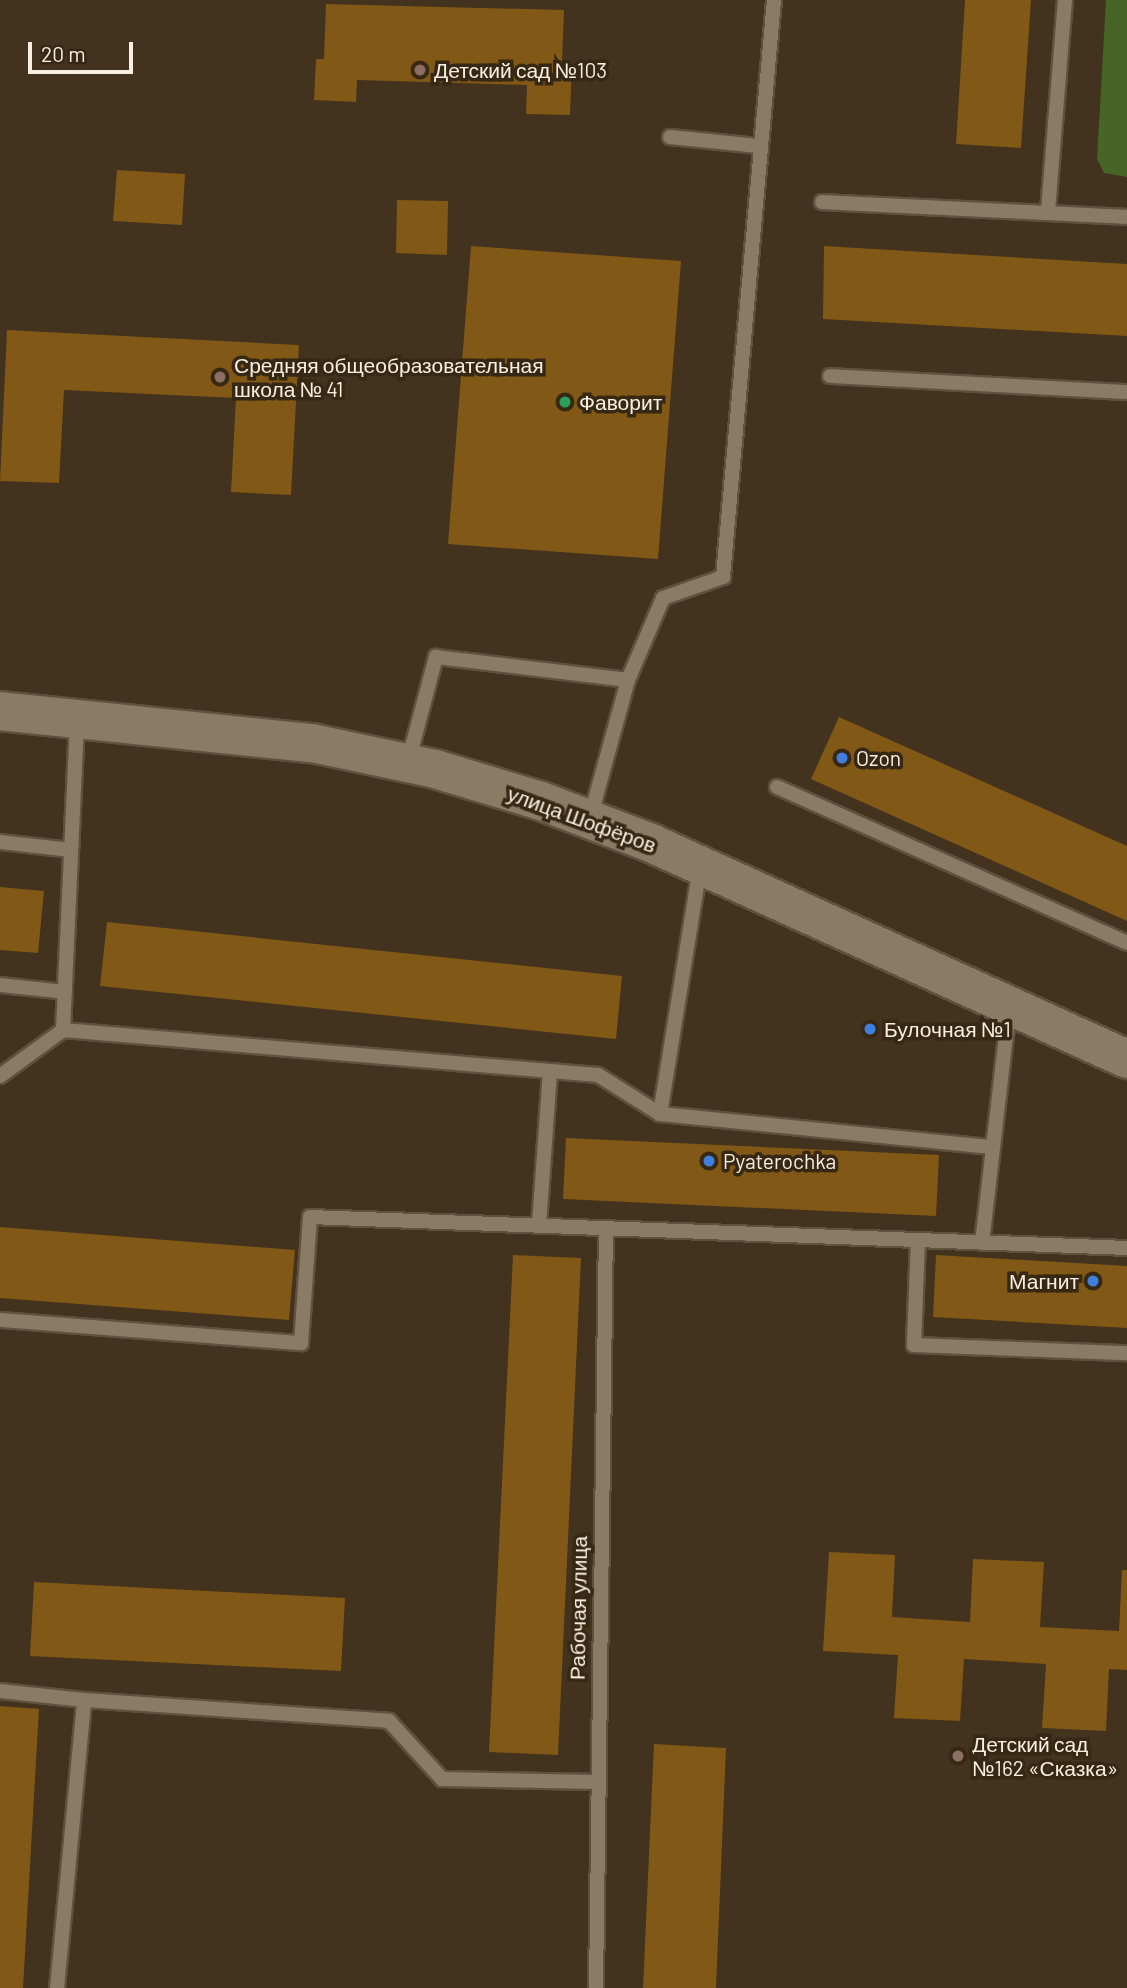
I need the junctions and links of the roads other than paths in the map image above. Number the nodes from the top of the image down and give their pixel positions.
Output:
1 (774, 0) edge
2 (1065, 0) edge
3 (670, 137) dead end
4 (759, 146) junction
5 (822, 202) dead end
6 (1048, 211) junction
7 (1127, 217) edge
8 (830, 376) dead end
9 (1127, 392) edge
10 (628, 680) junction
11 (0, 711) edge
12 (77, 719) junction
13 (408, 763) junction
14 (778, 786) dead end
15 (589, 820) junction
16 (0, 842) edge
17 (71, 850) junction
18 (700, 867) junction
19 (1127, 943) edge
20 (0, 985) edge
21 (65, 992) junction
22 (1009, 1006) junction
23 (63, 1030) junction
24 (1127, 1059) edge
25 (550, 1071) junction
26 (0, 1076) edge
27 (660, 1114) junction
28 (992, 1146) junction
29 (540, 1225) junction
30 (606, 1228) junction
31 (918, 1240) junction
32 (982, 1243) junction
33 (1127, 1248) edge
34 (0, 1320) edge
35 (1127, 1353) edge
36 (0, 1691) edge
37 (84, 1700) junction
38 (597, 1782) junction
39 (57, 1988) edge
40 (596, 1988) edge

1 - 4 lane
2 - 6 lane
3 - 4 lane
4 - 10 lane
5 - 6 lane
6 - 7 lane
8 - 9 lane
10 - 13 lane
10 - 15 lane
11 - 12 main road, улица Шофёров
12 - 13 main road, улица Шофёров
12 - 17 lane
13 - 15 main road, улица Шофёров
14 - 19 lane
15 - 18 main road, улица Шофёров
16 - 17 lane
17 - 21 lane
18 - 22 main road, улица Шофёров
18 - 27 lane
20 - 21 lane
21 - 23 lane
22 - 24 main road, улица Шофёров
22 - 28 lane
23 - 25 lane
23 - 26 lane
25 - 27 lane
25 - 29 lane
27 - 28 lane
28 - 32 lane
29 - 30 lane
29 - 34 lane
30 - 31 lane
30 - 38 lane, Рабочая улица
31 - 32 lane
31 - 35 lane
32 - 33 lane
36 - 37 lane
37 - 38 lane
37 - 39 lane
38 - 40 lane, Рабочая улица

